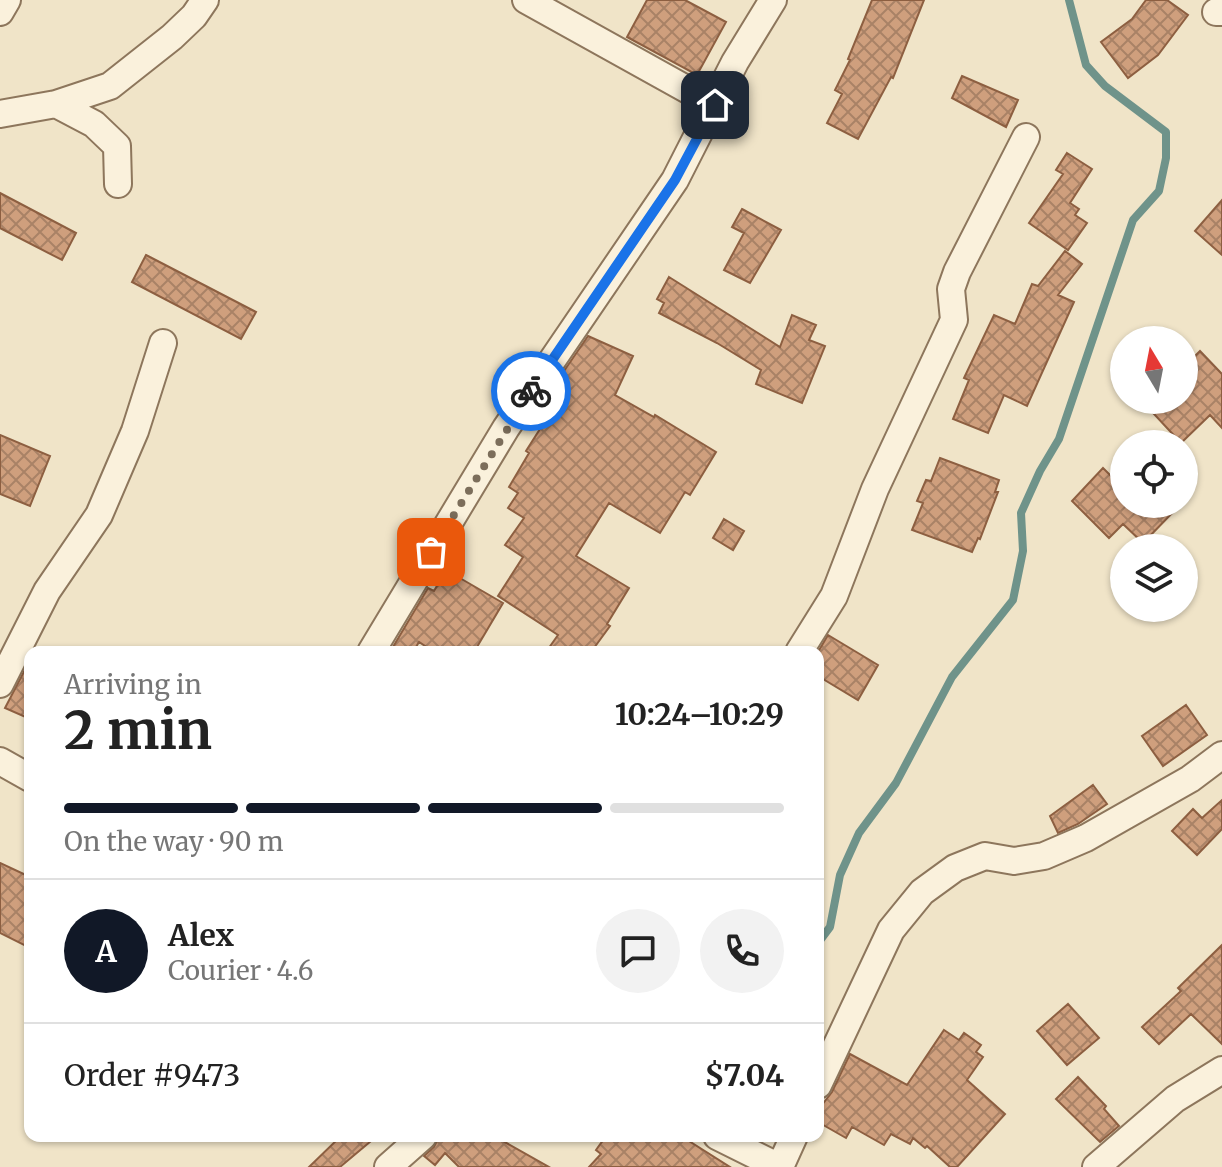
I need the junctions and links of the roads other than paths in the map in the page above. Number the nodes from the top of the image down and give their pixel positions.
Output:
1 (7, 0) edge
2 (205, 0) edge
3 (526, 0) edge
4 (773, 0) edge
5 (0, 12) edge
6 (56, 104) junction
7 (715, 105) junction
8 (0, 114) edge
9 (1026, 137) dead end
10 (118, 184) dead end
11 (163, 343) dead end
12 (375, 646) edge
13 (803, 646) edge
14 (0, 684) edge
15 (1222, 755) edge
16 (0, 761) edge
17 (24, 775) edge
18 (1222, 1071) edge
19 (824, 1072) edge
20 (416, 1142) edge
21 (729, 1142) edge
22 (791, 1142) edge
23 (388, 1167) edge
24 (780, 1167) edge
25 (1096, 1167) edge

1 - 5 street
2 - 6 street
3 - 7 street
4 - 7 street
6 - 8 street
6 - 10 street
7 - 12 street
9 - 13 street
11 - 14 street
15 - 19 street
16 - 17 street
18 - 25 street
20 - 23 street
21 - 24 street
22 - 24 street

